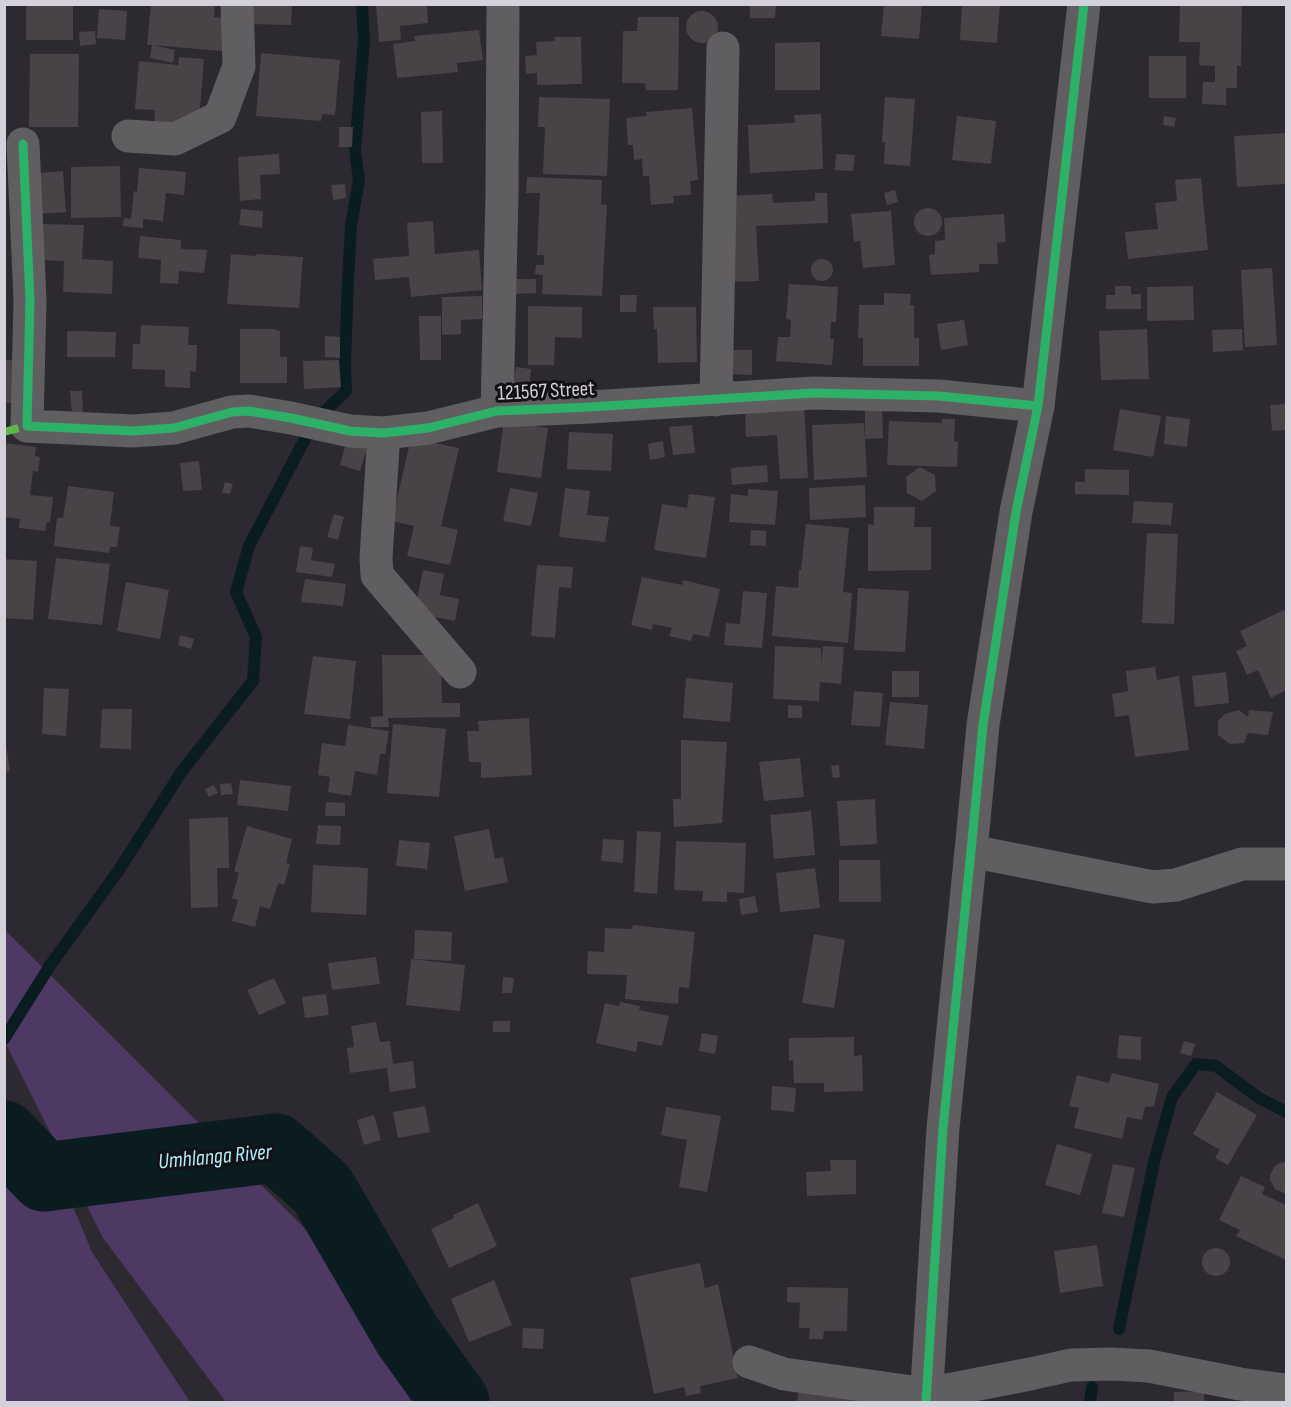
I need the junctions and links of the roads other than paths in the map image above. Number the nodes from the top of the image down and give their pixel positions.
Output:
1 (237, 4) edge
2 (503, 4) edge
3 (1084, 4) edge
4 (723, 48) dead end
5 (128, 136) dead end
6 (23, 144) dead end
7 (716, 400) junction
8 (1038, 406) junction
9 (497, 411) junction
10 (384, 433) junction
11 (460, 672) dead end
12 (971, 851) junction
13 (1287, 864) edge
14 (749, 1362) dead end
15 (1287, 1390) edge
16 (926, 1398) edge

1 - 5 street
2 - 9 street
3 - 8 street
4 - 7 street
6 - 10 street, 121567 Street
7 - 8 street, 121567 Street
7 - 9 street, 121567 Street
8 - 12 street
9 - 10 street, 121567 Street
10 - 11 street
12 - 13 street
12 - 16 street
14 - 16 street
15 - 16 street

